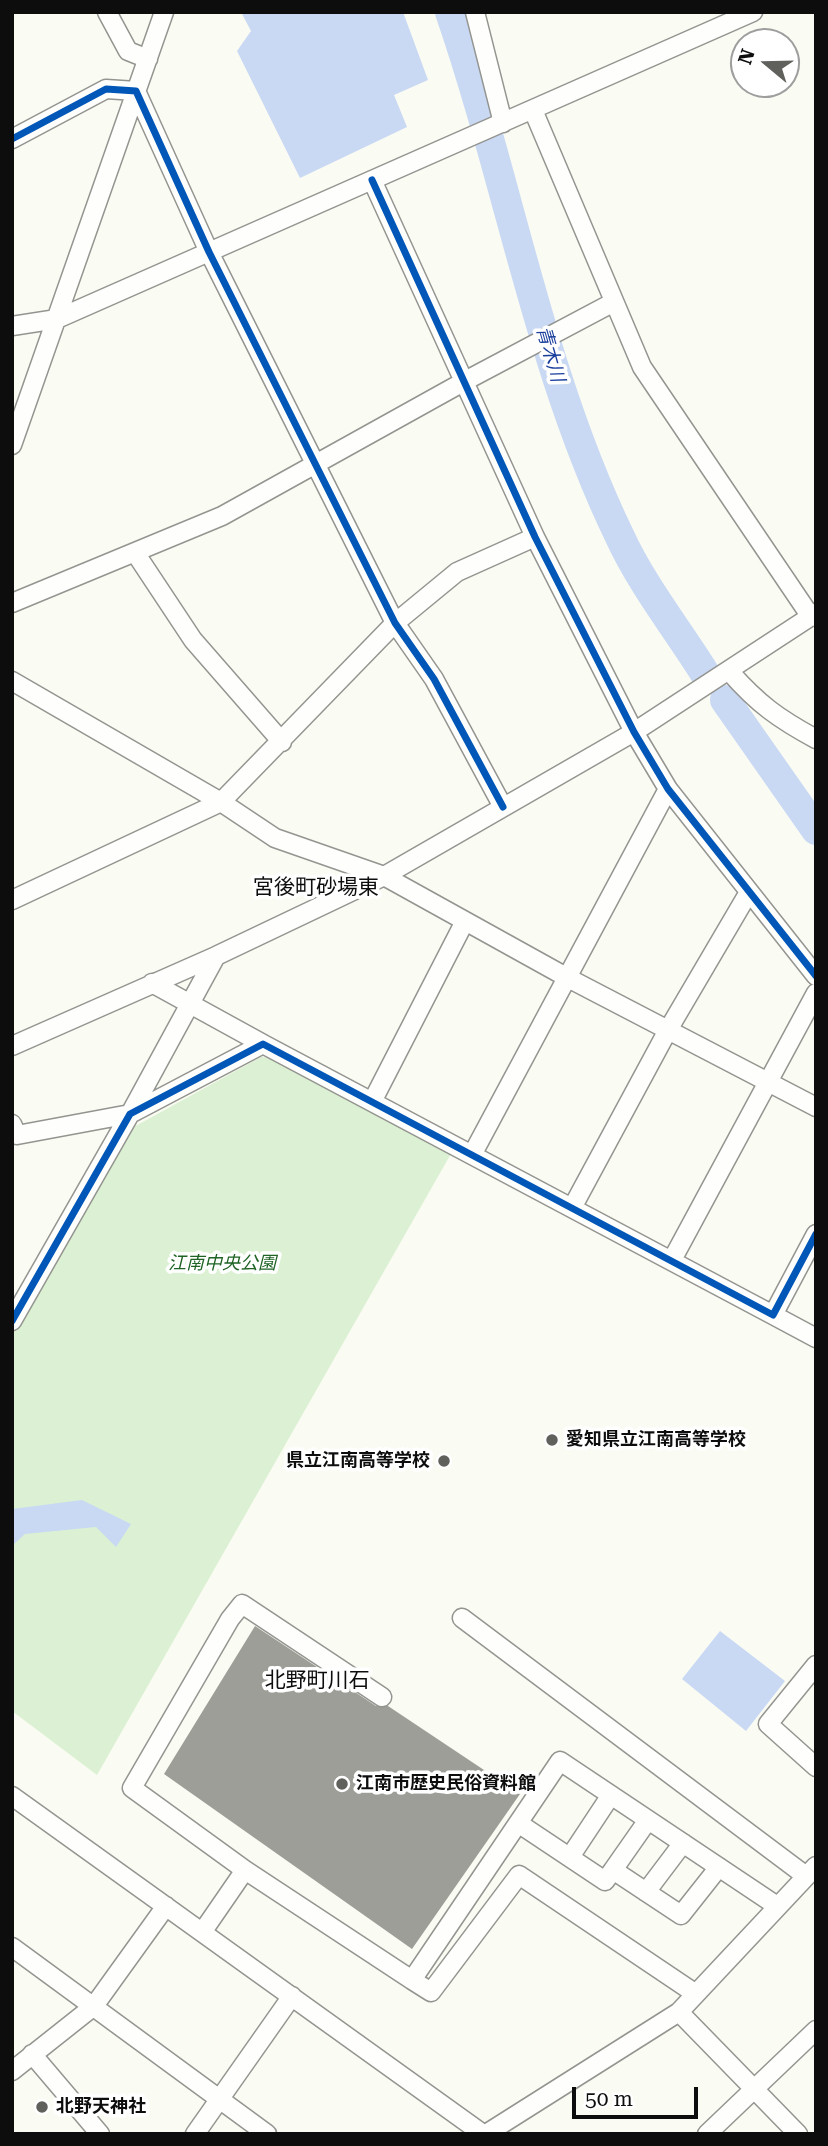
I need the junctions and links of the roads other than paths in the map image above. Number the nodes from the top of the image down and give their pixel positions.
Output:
1 (107, 12) edge
2 (164, 12) edge
3 (475, 12) edge
4 (753, 12) edge
5 (148, 59) junction
6 (136, 91) junction
7 (533, 110) junction
8 (492, 128) junction
9 (12, 139) edge
10 (372, 180) junction
11 (209, 252) junction
12 (614, 302) junction
13 (57, 319) junction
14 (12, 326) edge
15 (464, 381) junction
16 (12, 445) edge
17 (315, 466) junction
18 (535, 537) junction
19 (136, 554) junction
20 (12, 603) edge
21 (813, 615) edge
22 (395, 624) junction
23 (730, 672) junction
24 (12, 681) edge
25 (634, 732) junction
26 (816, 739) edge
27 (282, 742) junction
28 (668, 789) junction
29 (221, 802) junction
30 (503, 807) junction
31 (384, 876) junction
32 (749, 892) junction
33 (12, 900) edge
34 (465, 921) junction
35 (216, 956) junction
36 (816, 976) edge
37 (568, 978) junction
38 (152, 983) junction
39 (816, 993) edge
40 (190, 1003) junction
41 (668, 1030) junction
42 (263, 1044) junction
43 (12, 1046) edge
44 (768, 1081) junction
45 (373, 1100) junction
46 (816, 1107) edge
47 (130, 1114) junction
48 (14, 1134) edge
49 (472, 1155) junction
50 (572, 1208) junction
51 (816, 1234) edge
52 (672, 1260) junction
53 (773, 1315) junction
54 (12, 1321) edge
55 (816, 1338) edge
56 (462, 1618) dead end
57 (816, 1665) edge
58 (382, 1697) dead end
59 (816, 1767) edge
60 (611, 1795) junction
61 (12, 1796) edge
62 (648, 1820) junction
63 (518, 1823) junction
64 (683, 1843) junction
65 (570, 1857) junction
66 (719, 1867) junction
67 (245, 1870) junction
68 (613, 1870) junction
69 (811, 1871) edge
70 (646, 1892) junction
71 (463, 1905) junction
72 (166, 1906) junction
73 (777, 1906) junction
74 (485, 1920) junction
75 (203, 1931) junction
76 (12, 1947) edge
77 (412, 1980) junction
78 (696, 1994) junction
79 (292, 1996) junction
80 (94, 2006) junction
81 (679, 2012) junction
82 (816, 2029) edge
83 (32, 2054) junction
84 (12, 2071) edge
85 (756, 2088) junction
86 (220, 2098) junction
87 (100, 2134) edge
88 (195, 2134) edge
89 (267, 2134) edge
90 (484, 2134) edge
91 (707, 2134) edge
92 (798, 2134) edge

1 - 5 street
2 - 5 street
3 - 8 street
4 - 7 street
5 - 6 street
6 - 9 street
6 - 11 street
6 - 13 street
7 - 8 street
7 - 12 street
8 - 10 street
10 - 11 street
10 - 15 street
11 - 13 street
11 - 17 street
12 - 15 street
12 - 21 street
13 - 14 street
13 - 16 street
15 - 17 street
15 - 18 street
17 - 19 street
17 - 22 street
18 - 22 street
18 - 25 street
19 - 20 street
19 - 27 street
21 - 23 street
22 - 27 street
22 - 30 street
23 - 25 street
23 - 26 street
24 - 29 street
25 - 28 street
25 - 30 street
27 - 29 street
28 - 32 street
28 - 37 street
29 - 31 street
29 - 33 street
30 - 31 street
31 - 34 street
31 - 35 street
32 - 36 street
32 - 41 street
34 - 37 street
34 - 45 street
35 - 38 street
35 - 40 street
37 - 41 street
37 - 49 street
38 - 40 street
38 - 43 street
39 - 44 street
40 - 42 street
40 - 47 street
41 - 44 street
41 - 50 street
42 - 45 street
42 - 47 street
44 - 46 street
44 - 52 street
45 - 49 street
47 - 48 street
47 - 54 street
49 - 50 street
50 - 52 street
51 - 53 street
52 - 53 street
53 - 55 street
56 - 69 street
57 - 59 street
58 - 67 street
60 - 62 street
60 - 63 street
60 - 65 street
61 - 72 street
62 - 64 street
62 - 68 street
63 - 65 street
63 - 71 street
64 - 66 street
64 - 70 street
65 - 68 street
66 - 70 street
66 - 73 street
67 - 75 street
67 - 77 street
68 - 70 street
69 - 73 street
71 - 74 street
71 - 77 street
72 - 75 street
72 - 80 street
73 - 78 street
74 - 77 street
74 - 78 street
75 - 79 street
76 - 80 street
78 - 81 street
79 - 86 street
79 - 90 street
80 - 83 street
80 - 86 street
81 - 85 street
81 - 90 street
82 - 85 street
83 - 84 street
83 - 87 street
85 - 91 street
85 - 92 street
86 - 88 street
86 - 89 street

